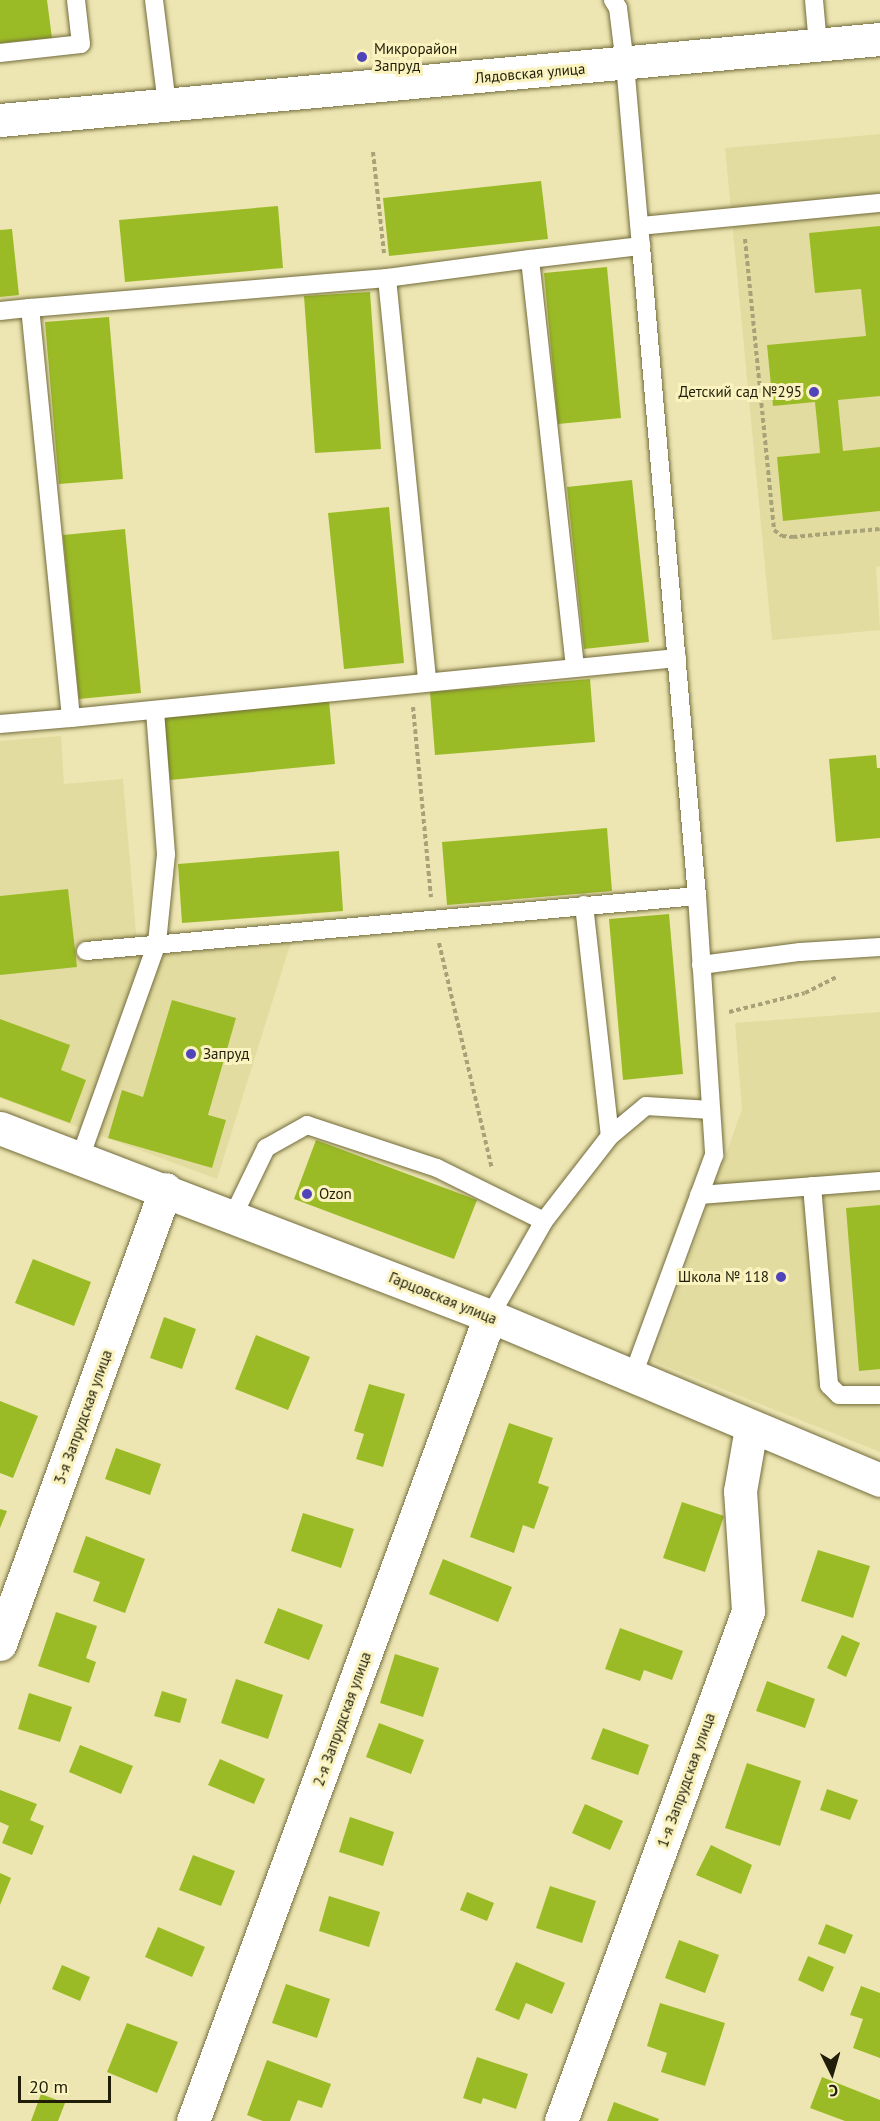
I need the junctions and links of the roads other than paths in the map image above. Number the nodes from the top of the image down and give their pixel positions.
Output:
1 (76, 0) edge
2 (154, 0) edge
3 (613, 0) edge
4 (814, 0) edge
5 (880, 39) edge
6 (818, 45) junction
7 (0, 53) edge
8 (625, 64) junction
9 (167, 105) junction
10 (0, 120) edge
11 (880, 203) edge
12 (640, 226) junction
13 (642, 246) junction
14 (530, 259) junction
15 (387, 278) junction
16 (30, 308) junction
17 (0, 311) edge
18 (677, 658) junction
19 (575, 667) junction
20 (427, 681) junction
21 (155, 710) junction
22 (71, 718) junction
23 (0, 724) edge
24 (697, 896) junction
25 (584, 905) junction
26 (157, 943) junction
27 (880, 947) edge
28 (86, 951) dead end
29 (701, 965) junction
30 (711, 1110) junction
31 (0, 1128) edge
32 (610, 1136) junction
33 (80, 1158) junction
34 (880, 1181) edge
35 (813, 1186) junction
36 (166, 1190) junction
37 (699, 1195) junction
38 (233, 1216) junction
39 (544, 1221) junction
40 (490, 1316) junction
41 (632, 1378) junction
42 (880, 1395) edge
43 (751, 1428) junction
44 (880, 1480) edge
45 (0, 1644) edge
46 (193, 2121) edge
47 (561, 2121) edge

1 - 7 lane
2 - 9 lane
3 - 8 lane
4 - 6 lane
5 - 6 street, Лядовская улица
6 - 8 street, Лядовская улица
8 - 9 street, Лядовская улица
8 - 12 lane
9 - 10 street, Лядовская улица
11 - 12 lane
12 - 13 lane
13 - 14 lane
13 - 18 lane
14 - 15 lane
14 - 19 lane
15 - 16 lane
15 - 20 lane
16 - 17 lane
16 - 22 lane
18 - 19 lane
18 - 24 lane
19 - 20 lane
20 - 21 lane
21 - 22 lane
21 - 26 lane
22 - 23 lane
24 - 25 lane
24 - 29 lane
25 - 26 lane
25 - 32 lane
26 - 28 lane
26 - 33 lane
27 - 29 lane
29 - 30 lane
30 - 32 lane
30 - 37 lane
31 - 33 street, Гарцовская улица
32 - 39 lane
33 - 36 street, Гарцовская улица
34 - 35 lane
35 - 37 lane
35 - 42 lane
36 - 38 street, Гарцовская улица
36 - 45 street, 3-я Запрудская улица
37 - 41 lane
38 - 39 lane
38 - 40 street, Гарцовская улица
39 - 40 lane
40 - 41 street, Гарцовская улица
40 - 46 street, 2-я Запрудская улица
41 - 43 street, Гарцовская улица
43 - 44 street, Гарцовская улица
43 - 47 street, 1-я Запрудская улица

